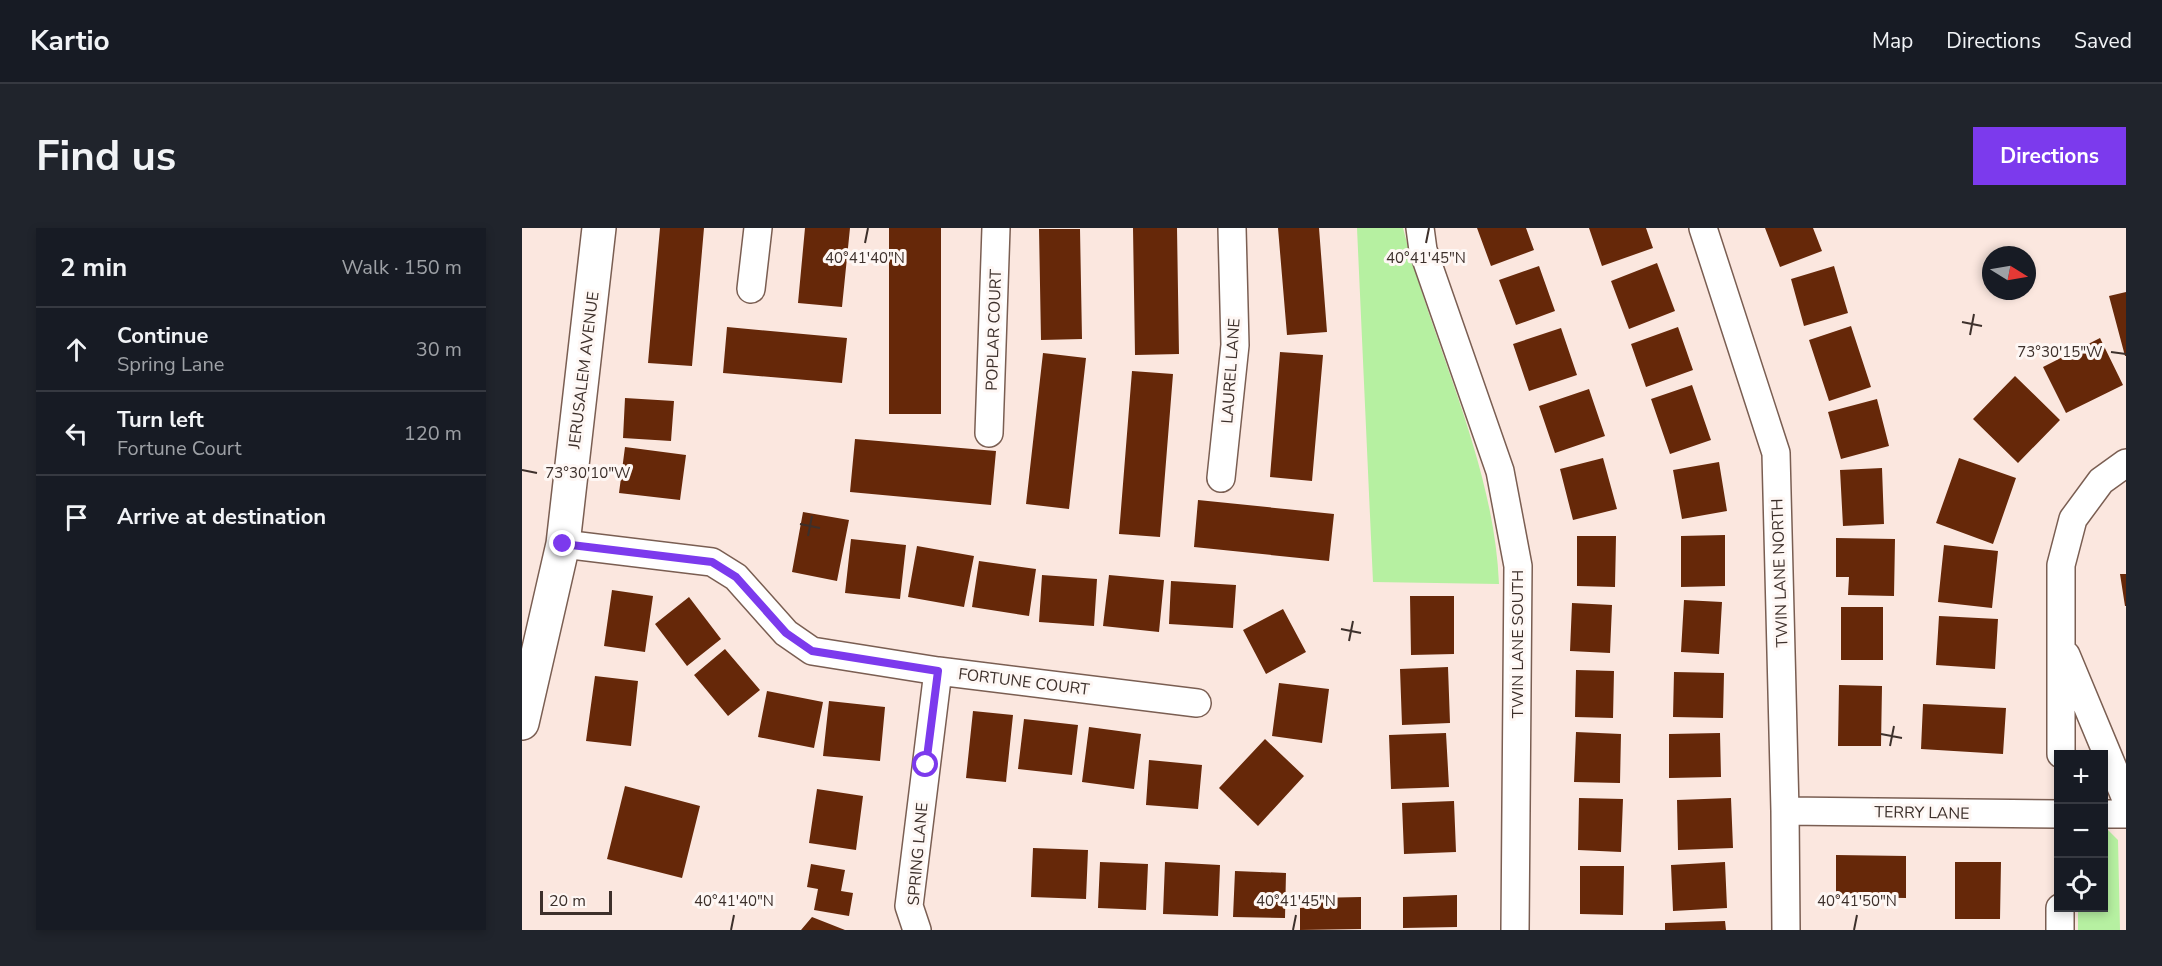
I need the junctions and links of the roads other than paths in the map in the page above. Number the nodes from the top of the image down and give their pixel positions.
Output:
1 (599, 228) edge
2 (758, 228) edge
3 (996, 228) edge
4 (1232, 228) edge
5 (1420, 228) edge
6 (1703, 228) edge
7 (751, 290) dead end
8 (989, 433) dead end
9 (2126, 463) edge
10 (1221, 478) dead end
11 (563, 544) junction
12 (2062, 645) junction
13 (938, 671) junction
14 (1197, 703) dead end
15 (522, 723) edge
16 (2061, 750) edge
17 (2126, 799) edge
18 (1785, 811) junction
19 (2054, 814) edge
20 (2108, 814) edge
21 (2126, 814) edge
22 (2060, 912) edge
23 (917, 930) edge
24 (1515, 930) edge
25 (1786, 930) edge
26 (2060, 930) edge

1 - 11 main road, JERUSALEM AVENUE
2 - 7 street
3 - 8 street, POPLAR COURT
4 - 10 street, LAUREL LANE
5 - 24 street, TWIN LANE SOUTH
6 - 18 street, TWIN LANE NORTH
9 - 12 street
11 - 13 street, FORTUNE COURT
11 - 15 main road, JERUSALEM AVENUE
12 - 16 street
12 - 17 street
13 - 14 street, FORTUNE COURT
13 - 23 street, SPRING LANE
18 - 19 street, TERRY LANE
18 - 25 street, TWIN LANE NORTH
20 - 21 street
22 - 26 street

